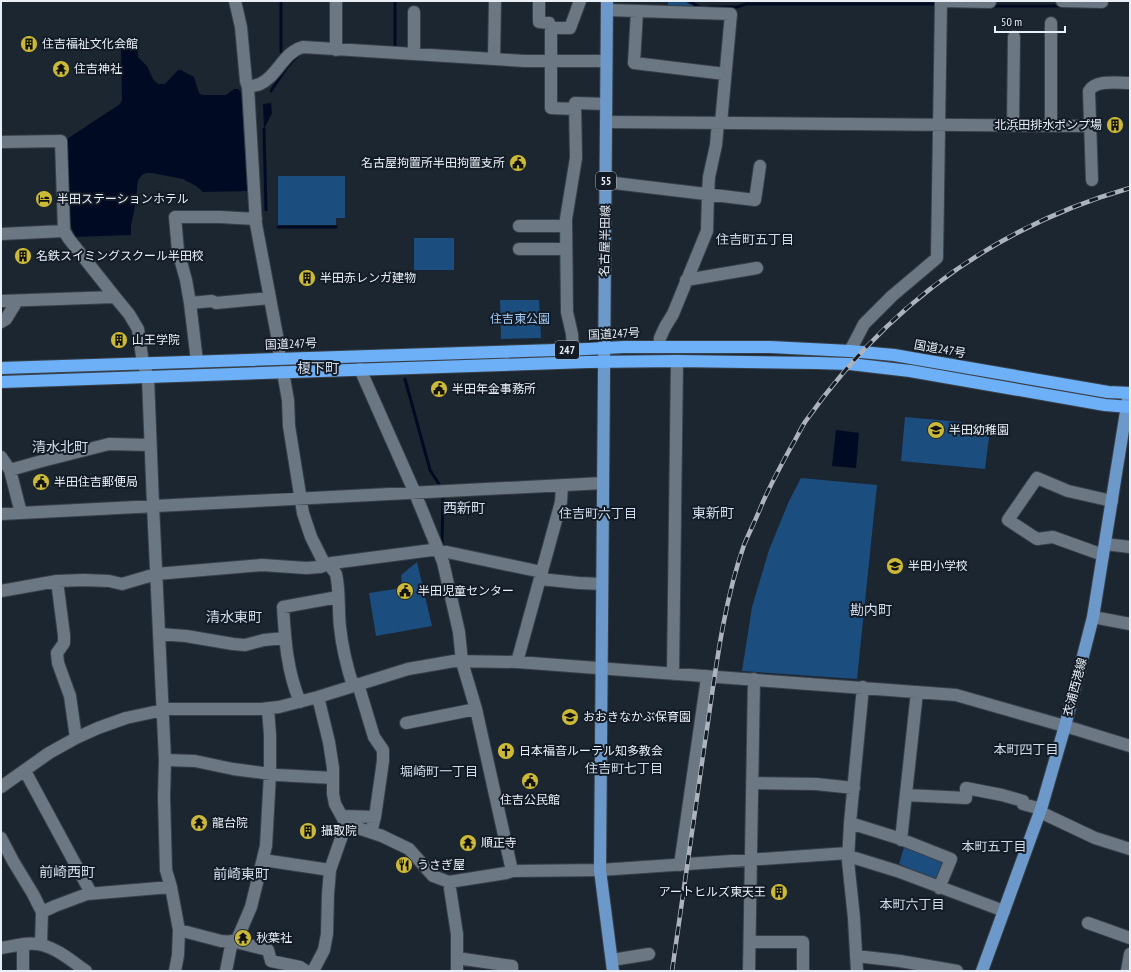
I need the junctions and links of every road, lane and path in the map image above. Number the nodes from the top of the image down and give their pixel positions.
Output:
1 (235, 1) edge
2 (336, 1) edge
3 (495, 1) edge
4 (539, 1) edge
5 (580, 1) edge
6 (941, 1) edge
7 (1062, 1) edge
8 (1102, 1) edge
9 (990, 2) edge
10 (607, 5) edge
11 (637, 10) junction
12 (414, 12) dead end
13 (1051, 23) dead end
14 (551, 28) junction
15 (1014, 37) dead end
16 (336, 50) junction
17 (414, 54) junction
18 (494, 58) junction
19 (551, 60) junction
20 (606, 61) junction
21 (725, 74) junction
22 (1130, 83) edge
23 (248, 87) junction
24 (606, 104) junction
25 (575, 109) junction
26 (606, 122) junction
27 (720, 123) junction
28 (939, 124) junction
29 (1013, 125) junction
30 (1050, 125) junction
31 (1090, 126) junction
32 (1, 142) edge
33 (760, 166) dead end
34 (1092, 180) dead end
35 (606, 182) junction
36 (708, 194) junction
37 (256, 218) junction
38 (519, 226) dead end
39 (566, 226) junction
40 (64, 231) junction
41 (1, 234) edge
42 (519, 249) dead end
43 (566, 249) junction
44 (757, 268) dead end
45 (686, 280) junction
46 (115, 296) junction
47 (270, 298) junction
48 (16, 301) junction
49 (1, 302) edge
50 (190, 303) junction
51 (1, 322) edge
52 (660, 347) junction
53 (604, 348) junction
54 (573, 350) junction
55 (850, 350) junction
56 (279, 358) junction
57 (678, 361) junction
58 (197, 362) junction
59 (604, 362) junction
60 (143, 363) junction
61 (1, 368) edge
62 (360, 369) junction
63 (283, 372) junction
64 (148, 377) junction
65 (1, 382) edge
66 (1130, 391) edge
67 (1128, 407) edge
68 (150, 445) junction
69 (1, 457) edge
70 (10, 470) junction
71 (603, 483) junction
72 (562, 486) junction
73 (415, 493) junction
74 (300, 498) junction
75 (1112, 501) junction
76 (152, 506) junction
77 (21, 513) junction
78 (1, 514) edge
79 (1130, 548) edge
80 (1104, 550) junction
81 (438, 551) junction
82 (327, 564) junction
83 (156, 574) junction
84 (541, 576) junction
85 (57, 581) junction
86 (602, 584) junction
87 (1, 591) edge
88 (338, 597) junction
89 (1093, 617) junction
90 (1130, 624) edge
91 (159, 634) junction
92 (285, 638) junction
93 (462, 662) junction
94 (517, 662) junction
95 (602, 668) junction
96 (674, 674) junction
97 (706, 676) junction
98 (754, 679) junction
99 (356, 685) junction
100 (863, 687) junction
101 (917, 692) junction
102 (318, 697) junction
103 (300, 702) junction
104 (268, 708) junction
105 (476, 709) junction
106 (162, 711) junction
107 (406, 723) dead end
108 (1065, 726) junction
109 (76, 738) junction
110 (1130, 746) edge
111 (165, 760) junction
112 (25, 771) junction
113 (270, 774) junction
114 (333, 778) junction
115 (752, 783) junction
116 (1, 787) edge
117 (854, 788) junction
118 (906, 795) junction
119 (1040, 811) junction
120 (375, 817) junction
121 (344, 820) junction
122 (850, 823) junction
123 (371, 832) junction
124 (1, 838) edge
125 (901, 840) junction
126 (1130, 849) edge
127 (848, 855) junction
128 (263, 860) junction
129 (751, 861) junction
130 (680, 865) junction
131 (330, 870) junction
132 (600, 870) junction
133 (512, 871) junction
134 (449, 882) junction
135 (171, 887) junction
136 (939, 888) junction
137 (91, 893) junction
138 (1004, 911) junction
139 (42, 912) junction
140 (1088, 923) dead end
141 (178, 930) junction
142 (1130, 938) edge
143 (234, 942) junction
144 (750, 942) junction
145 (41, 944) junction
146 (23, 945) junction
147 (1, 948) edge
148 (649, 954) dead end
149 (1130, 954) edge
150 (856, 956) junction
151 (457, 958) junction
152 (613, 966) edge
153 (23, 971) edge
154 (86, 971) edge
155 (175, 971) edge
156 (226, 971) edge
157 (306, 971) edge
158 (313, 971) edge
159 (457, 971) edge
160 (512, 971) edge
161 (749, 971) edge
162 (803, 971) edge
163 (857, 971) edge
164 (957, 971) edge
165 (982, 971) edge
166 (1127, 971) edge

1 - 23 street
2 - 16 street
3 - 18 street
4 - 14 street
5 - 14 street
6 - 9 street
6 - 28 street
7 - 8 street
10 - 11 street
10 - 20 main road, 名古屋半田線 / 55
11 - 21 street
11 - 21 street
12 - 17 street
13 - 30 street
14 - 19 street
15 - 29 street
16 - 17 street
16 - 23 street
17 - 18 street
18 - 19 street
19 - 20 street
19 - 25 street
20 - 24 main road, 名古屋半田線 / 55
21 - 27 street
22 - 31 street
23 - 37 street
24 - 25 street
24 - 26 main road, 名古屋半田線 / 55
25 - 39 street
26 - 27 street
26 - 35 main road, 名古屋半田線 / 55
27 - 28 street
27 - 36 street
28 - 29 street
28 - 55 street
29 - 30 street
30 - 31 street
31 - 34 street
32 - 40 street
33 - 36 street
35 - 36 street
35 - 53 main road, 名古屋半田線 / 55
36 - 45 street
37 - 47 street
37 - 50 street
38 - 39 street
39 - 43 street
40 - 41 street
40 - 46 street
42 - 43 street
43 - 54 street
44 - 45 street
45 - 52 street
46 - 48 street
46 - 60 street
47 - 50 street
47 - 56 street
48 - 49 street
48 - 51 street
50 - 58 street
52 - 53 highway, 国道247号 / 247
52 - 55 highway, 国道247号 / 247
53 - 54 highway, 国道247号 / 247
53 - 59 main road, 名古屋半田線 / 55
54 - 56 highway, 国道247号 / 247
55 - 66 highway, 国道247号 / 247
56 - 58 highway, 国道247号 / 247
57 - 59 highway, 247
57 - 67 highway, 247
57 - 96 street
58 - 60 highway, 国道247号 / 247
59 - 62 highway, 247
59 - 71 main road, 名古屋半田線
60 - 61 highway, 国道247号 / 247
60 - 64 street
62 - 63 highway, 247
62 - 73 street
63 - 64 highway, 247
63 - 74 street
64 - 65 highway, 247
64 - 68 street
66 - 67 main road, 衣浦西港線
67 - 75 main road, 衣浦西港線
68 - 70 street
68 - 76 street
69 - 70 street
70 - 77 street
71 - 72 street
71 - 86 main road, 名古屋半田線
72 - 73 street
72 - 84 street
73 - 74 street
73 - 81 street
74 - 76 street
74 - 82 street
75 - 80 main road, 衣浦西港線
75 - 80 street
76 - 77 street
76 - 83 street
77 - 78 street
79 - 80 street
80 - 89 main road, 衣浦西港線
81 - 82 street
81 - 84 street
81 - 93 street
82 - 83 street
82 - 88 street
83 - 85 street
83 - 91 street
84 - 86 street
84 - 94 street
85 - 87 street
85 - 109 street
86 - 95 main road, 名古屋半田線
88 - 92 street
88 - 99 street
89 - 90 street
89 - 108 main road, 衣浦西港線
91 - 92 street
91 - 106 street
92 - 103 street
93 - 94 street
93 - 99 street
93 - 105 street
94 - 95 street
95 - 96 street
95 - 132 main road, 名古屋半田線
96 - 97 street
97 - 98 street
97 - 130 street
98 - 100 street
98 - 115 street
99 - 102 street
99 - 120 street
100 - 101 street
100 - 117 street
101 - 108 street
101 - 118 street
102 - 103 street
102 - 114 street
103 - 104 street
104 - 106 street
104 - 113 street
105 - 107 street
105 - 133 street
106 - 109 street
106 - 111 street
108 - 110 street
108 - 119 main road, 衣浦西港線
109 - 112 street
111 - 113 street
111 - 135 street
112 - 116 street
112 - 137 street
113 - 114 street
113 - 128 street
114 - 121 street
115 - 117 street
115 - 129 street
117 - 122 street
118 - 119 street
118 - 125 street
119 - 126 street
119 - 138 main road, 衣浦西港線
120 - 121 street
120 - 123 street
121 - 123 street
121 - 131 street
122 - 125 street
122 - 127 street
123 - 134 street
124 - 139 street
125 - 136 street
127 - 129 street
127 - 136 street
127 - 150 street
128 - 131 street
128 - 143 street
129 - 130 street
129 - 144 street
130 - 132 street
131 - 158 street
132 - 133 street
132 - 152 main road, 名古屋半田線
133 - 134 street
134 - 151 street
135 - 137 street
135 - 141 street
136 - 138 street
137 - 139 street
138 - 165 main road, 衣浦西港線
139 - 145 street
140 - 142 street
141 - 143 street
141 - 155 street
143 - 156 street
143 - 157 street
144 - 161 street
144 - 162 street
145 - 146 street
145 - 154 street
146 - 147 street
146 - 153 street
148 - 152 street
149 - 166 street
150 - 163 street
150 - 164 street
151 - 159 street
151 - 160 street

